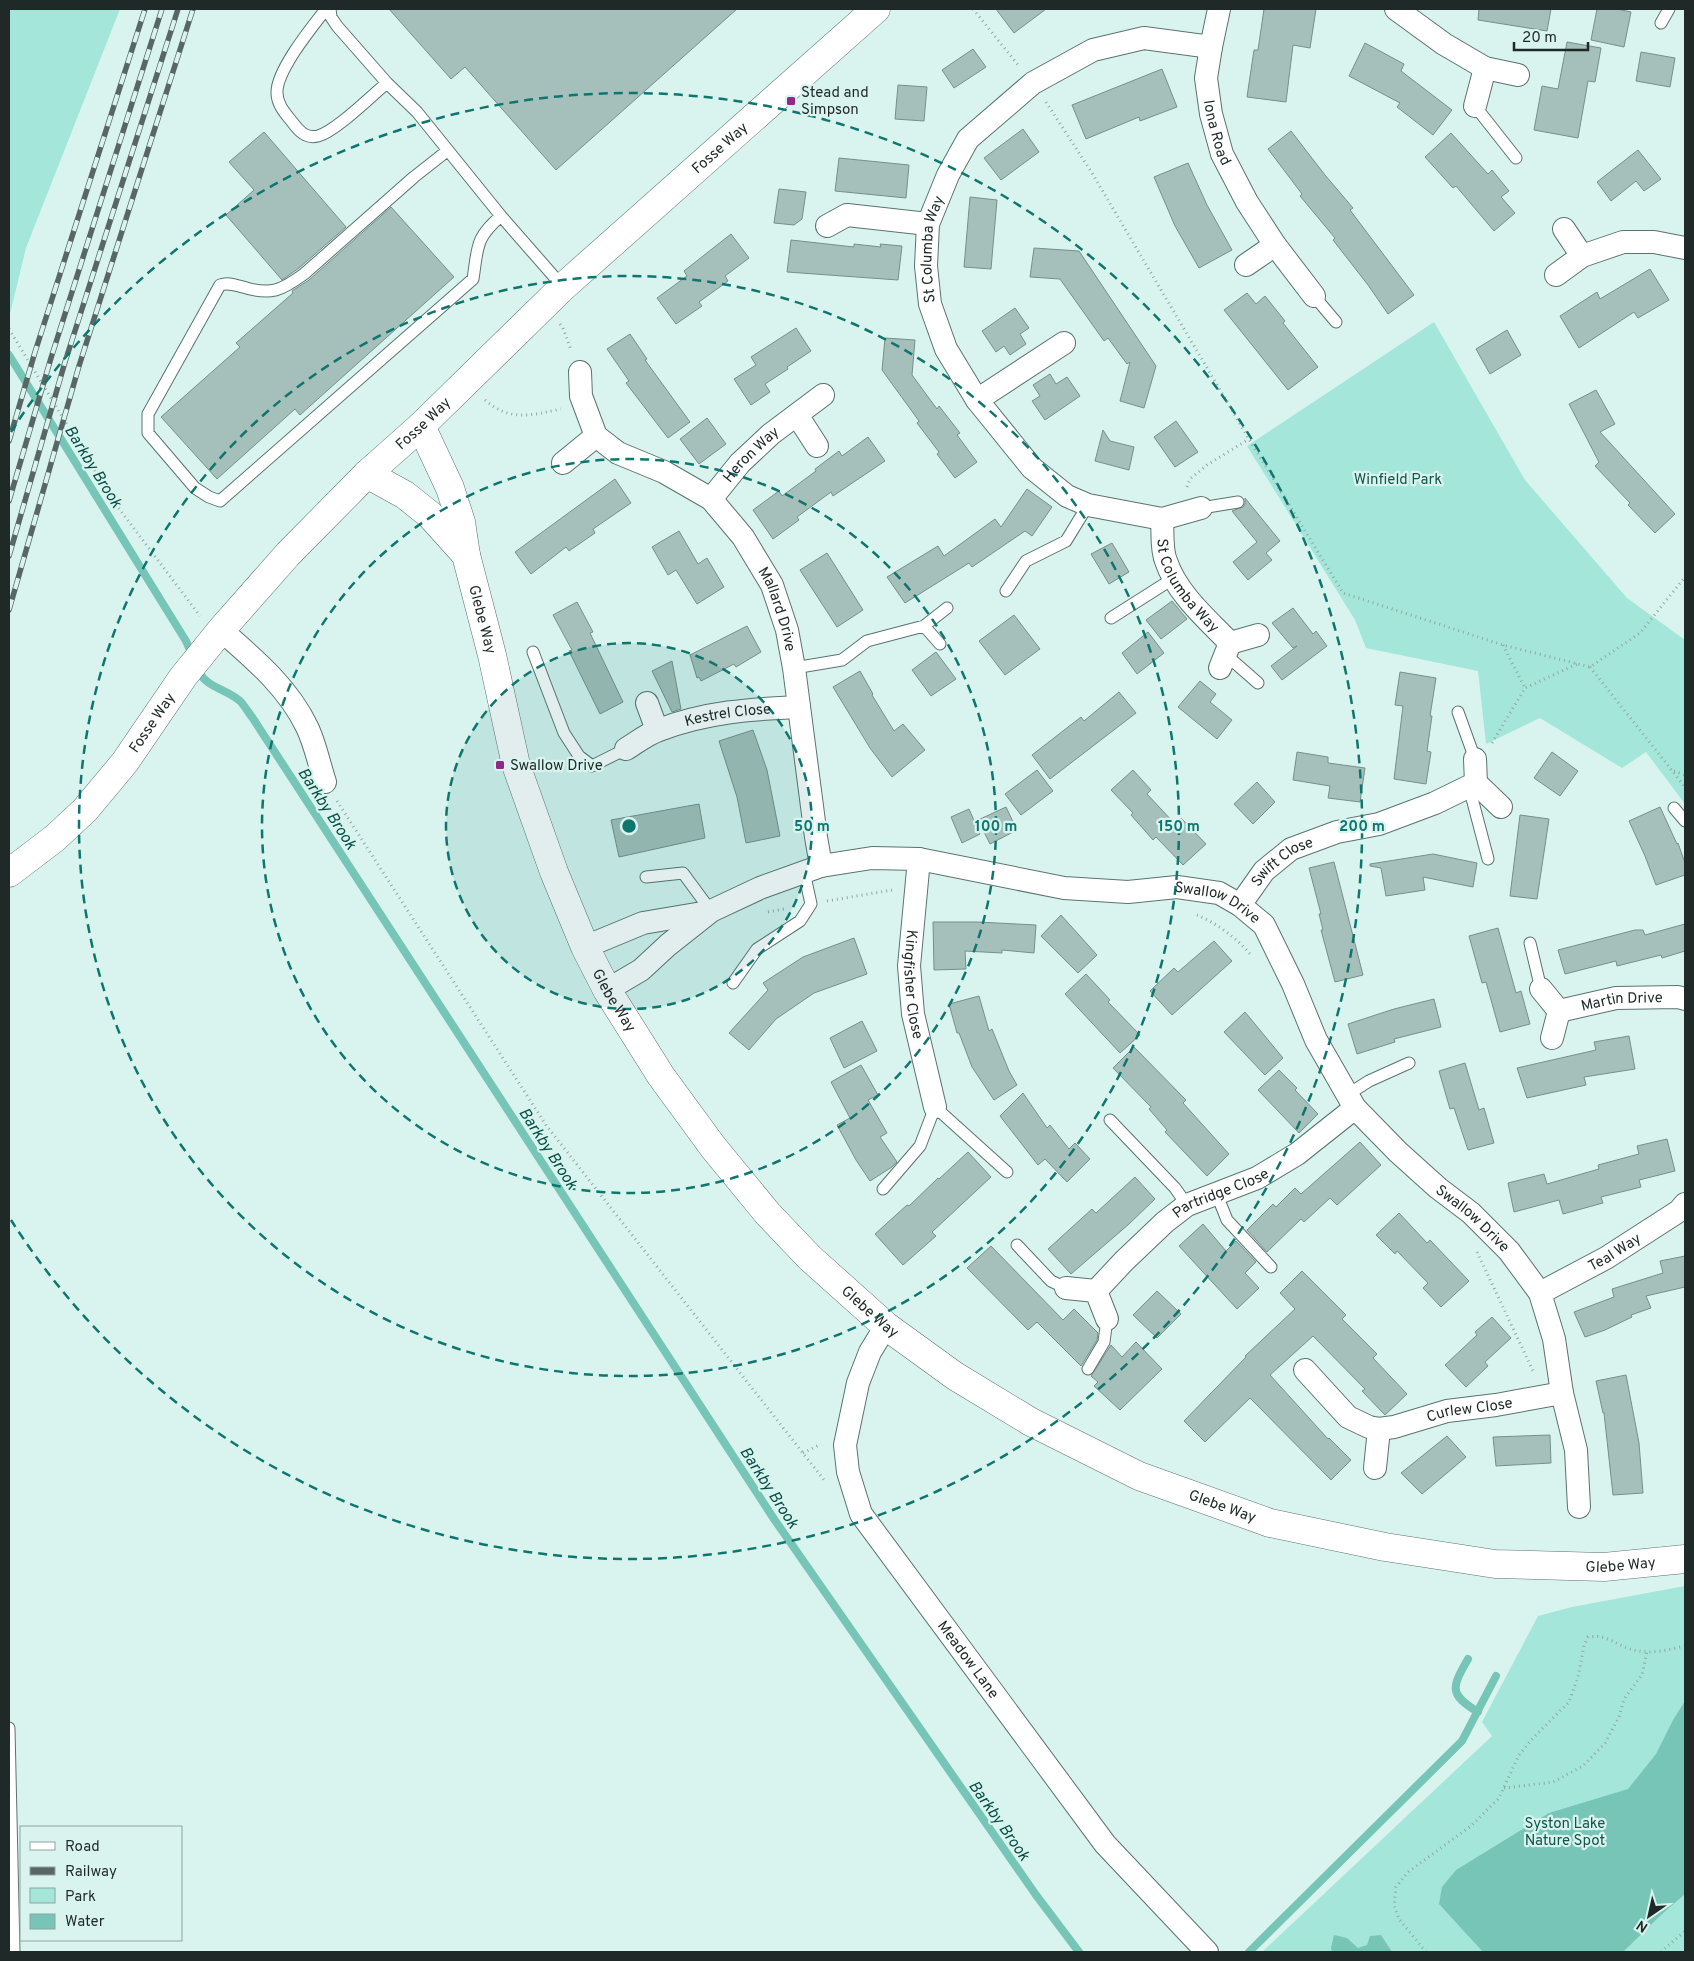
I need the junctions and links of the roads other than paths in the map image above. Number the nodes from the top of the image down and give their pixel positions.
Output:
1 (326, 9) edge
2 (330, 9) edge
3 (876, 9) edge
4 (1219, 9) edge
5 (1396, 9) edge
6 (1669, 9) edge
7 (1661, 23) dead end
8 (1210, 47) junction
9 (1485, 68) junction
10 (1518, 75) dead end
11 (387, 83) junction
12 (1475, 106) joint
13 (447, 151) junction
14 (1516, 158) dead end
15 (501, 216) junction
16 (928, 224) junction
17 (827, 226) dead end
18 (1564, 229) dead end
19 (1275, 245) junction
20 (1685, 248) edge
21 (1582, 256) junction
22 (1246, 265) dead end
23 (1556, 275) dead end
24 (563, 286) junction
25 (1314, 296) joint
26 (1336, 322) dead end
27 (1064, 344) dead end
28 (580, 372) road end
29 (823, 395) dead end
30 (976, 400) junction
31 (796, 415) junction
32 (422, 426) junction
33 (596, 436) junction
34 (816, 446) dead end
35 (563, 462) dead end
36 (367, 474) junction
37 (711, 500) junction
38 (1238, 502) dead end
39 (1088, 505) junction
40 (1195, 510) joint
41 (1162, 519) junction
42 (466, 555) junction
43 (1174, 578) junction
44 (1006, 591) dead end
45 (947, 608) dead end
46 (1111, 618) dead end
47 (924, 626) junction
48 (1258, 636) dead end
49 (214, 638) junction
50 (940, 644) dead end
51 (534, 652) dead end
52 (1226, 655) junction
53 (794, 668) junction
54 (1258, 683) dead end
55 (647, 704) dead end
56 (799, 707) junction
57 (1458, 712) dead end
58 (657, 730) junction
59 (626, 749) joint
60 (1475, 759) joint
61 (324, 782) road end
62 (1472, 785) junction
63 (1501, 807) dead end
64 (1674, 808) dead end
65 (1685, 821) edge
66 (919, 859) junction
67 (1488, 859) dead end
68 (813, 869) junction
69 (9, 873) edge
70 (646, 877) dead end
71 (1240, 905) junction
72 (711, 911) junction
73 (1530, 943) dead end
74 (585, 947) junction
75 (733, 983) dead end
76 (1541, 989) joint
77 (607, 990) junction
78 (1685, 999) edge
79 (1559, 1011) junction
80 (1552, 1038) dead end
81 (1409, 1063) dead end
82 (1351, 1101) junction
83 (935, 1107) junction
84 (1110, 1120) dead end
85 (1007, 1172) dead end
86 (883, 1189) dead end
87 (1217, 1195) junction
88 (1187, 1205) junction
89 (1683, 1211) edge
90 (1017, 1244) dead end
91 (1271, 1267) dead end
92 (1066, 1288) joint
93 (1096, 1291) junction
94 (1540, 1293) junction
95 (1107, 1319) joint
96 (886, 1326) junction
97 (1088, 1369) dead end
98 (1305, 1370) dead end
99 (1552, 1395) junction
100 (1379, 1429) junction
101 (1375, 1468) dead end
102 (1579, 1507) dead end
103 (1685, 1559) edge
104 (9, 1728) edge
105 (14, 1952) edge
106 (1207, 1952) edge

1 - 11 lane
2 - 11 lane
3 - 24 street, Fosse Way
4 - 8 street, Iona Road
5 - 9 street
6 - 7 lane
8 - 16 street, St Columba Way
8 - 19 street, Iona Road
9 - 10 street
9 - 12 street
11 - 13 lane
12 - 14 lane
13 - 15 lane
13 - 15 lane
15 - 24 lane
16 - 17 street
16 - 30 street, St Columba Way
18 - 21 street
19 - 22 street
19 - 25 street, Iona Road
20 - 21 street
21 - 23 street
24 - 32 street, Fosse Way
25 - 26 lane
27 - 30 street
28 - 33 street
29 - 31 street, Heron Way
30 - 39 street, St Columba Way
31 - 34 street, Heron Way
31 - 37 street, Heron Way
32 - 36 street, Fosse Way
32 - 42 street, Glebe Way
33 - 35 street
33 - 37 street, Mallard Drive
36 - 42 street, Glebe Way
36 - 49 street, Fosse Way
37 - 53 street, Mallard Drive
38 - 40 lane
39 - 41 street, St Columba Way
39 - 44 lane
40 - 41 street, St Columba Way
41 - 43 street, St Columba Way
42 - 74 street, Glebe Way
43 - 46 lane
43 - 52 street, St Columba Way
45 - 47 lane
47 - 50 lane
47 - 53 lane
48 - 52 street, St Columba Way
49 - 61 street
49 - 69 street, Fosse Way
51 - 59 lane
52 - 54 lane
53 - 56 street, Mallard Drive
55 - 58 street
56 - 58 street, Kestrel Close
56 - 68 street, Mallard Drive
57 - 60 lane
58 - 59 street, Kestrel Close
60 - 62 street
62 - 63 street
62 - 67 lane
62 - 71 street, Swift Close
64 - 65 lane
66 - 68 street, Swallow Drive
66 - 71 street, Swallow Drive
66 - 83 street, Kingfisher Close
68 - 72 street, Swallow Drive
68 - 75 lane
70 - 72 lane
71 - 82 street, Swallow Drive
72 - 74 street, Swallow Drive
72 - 77 street, Swallow Drive
73 - 76 lane
74 - 77 street, Glebe Way
76 - 79 street, Martin Drive
77 - 96 street, Glebe Way
78 - 79 street, Martin Drive
79 - 80 street, Martin Drive
81 - 82 lane
82 - 87 street, Partridge Close
82 - 94 street, Swallow Drive
83 - 85 lane
83 - 86 lane
84 - 88 lane
87 - 88 street, Partridge Close
87 - 91 lane
88 - 93 street, Partridge Close
89 - 94 street, Teal Way
90 - 92 lane
92 - 93 street
93 - 95 street
94 - 99 street
95 - 97 lane
96 - 103 street, Glebe Way
96 - 106 street, Meadow Lane
98 - 100 street
99 - 100 street, Curlew Close
99 - 102 street
100 - 101 street
104 - 105 lane

